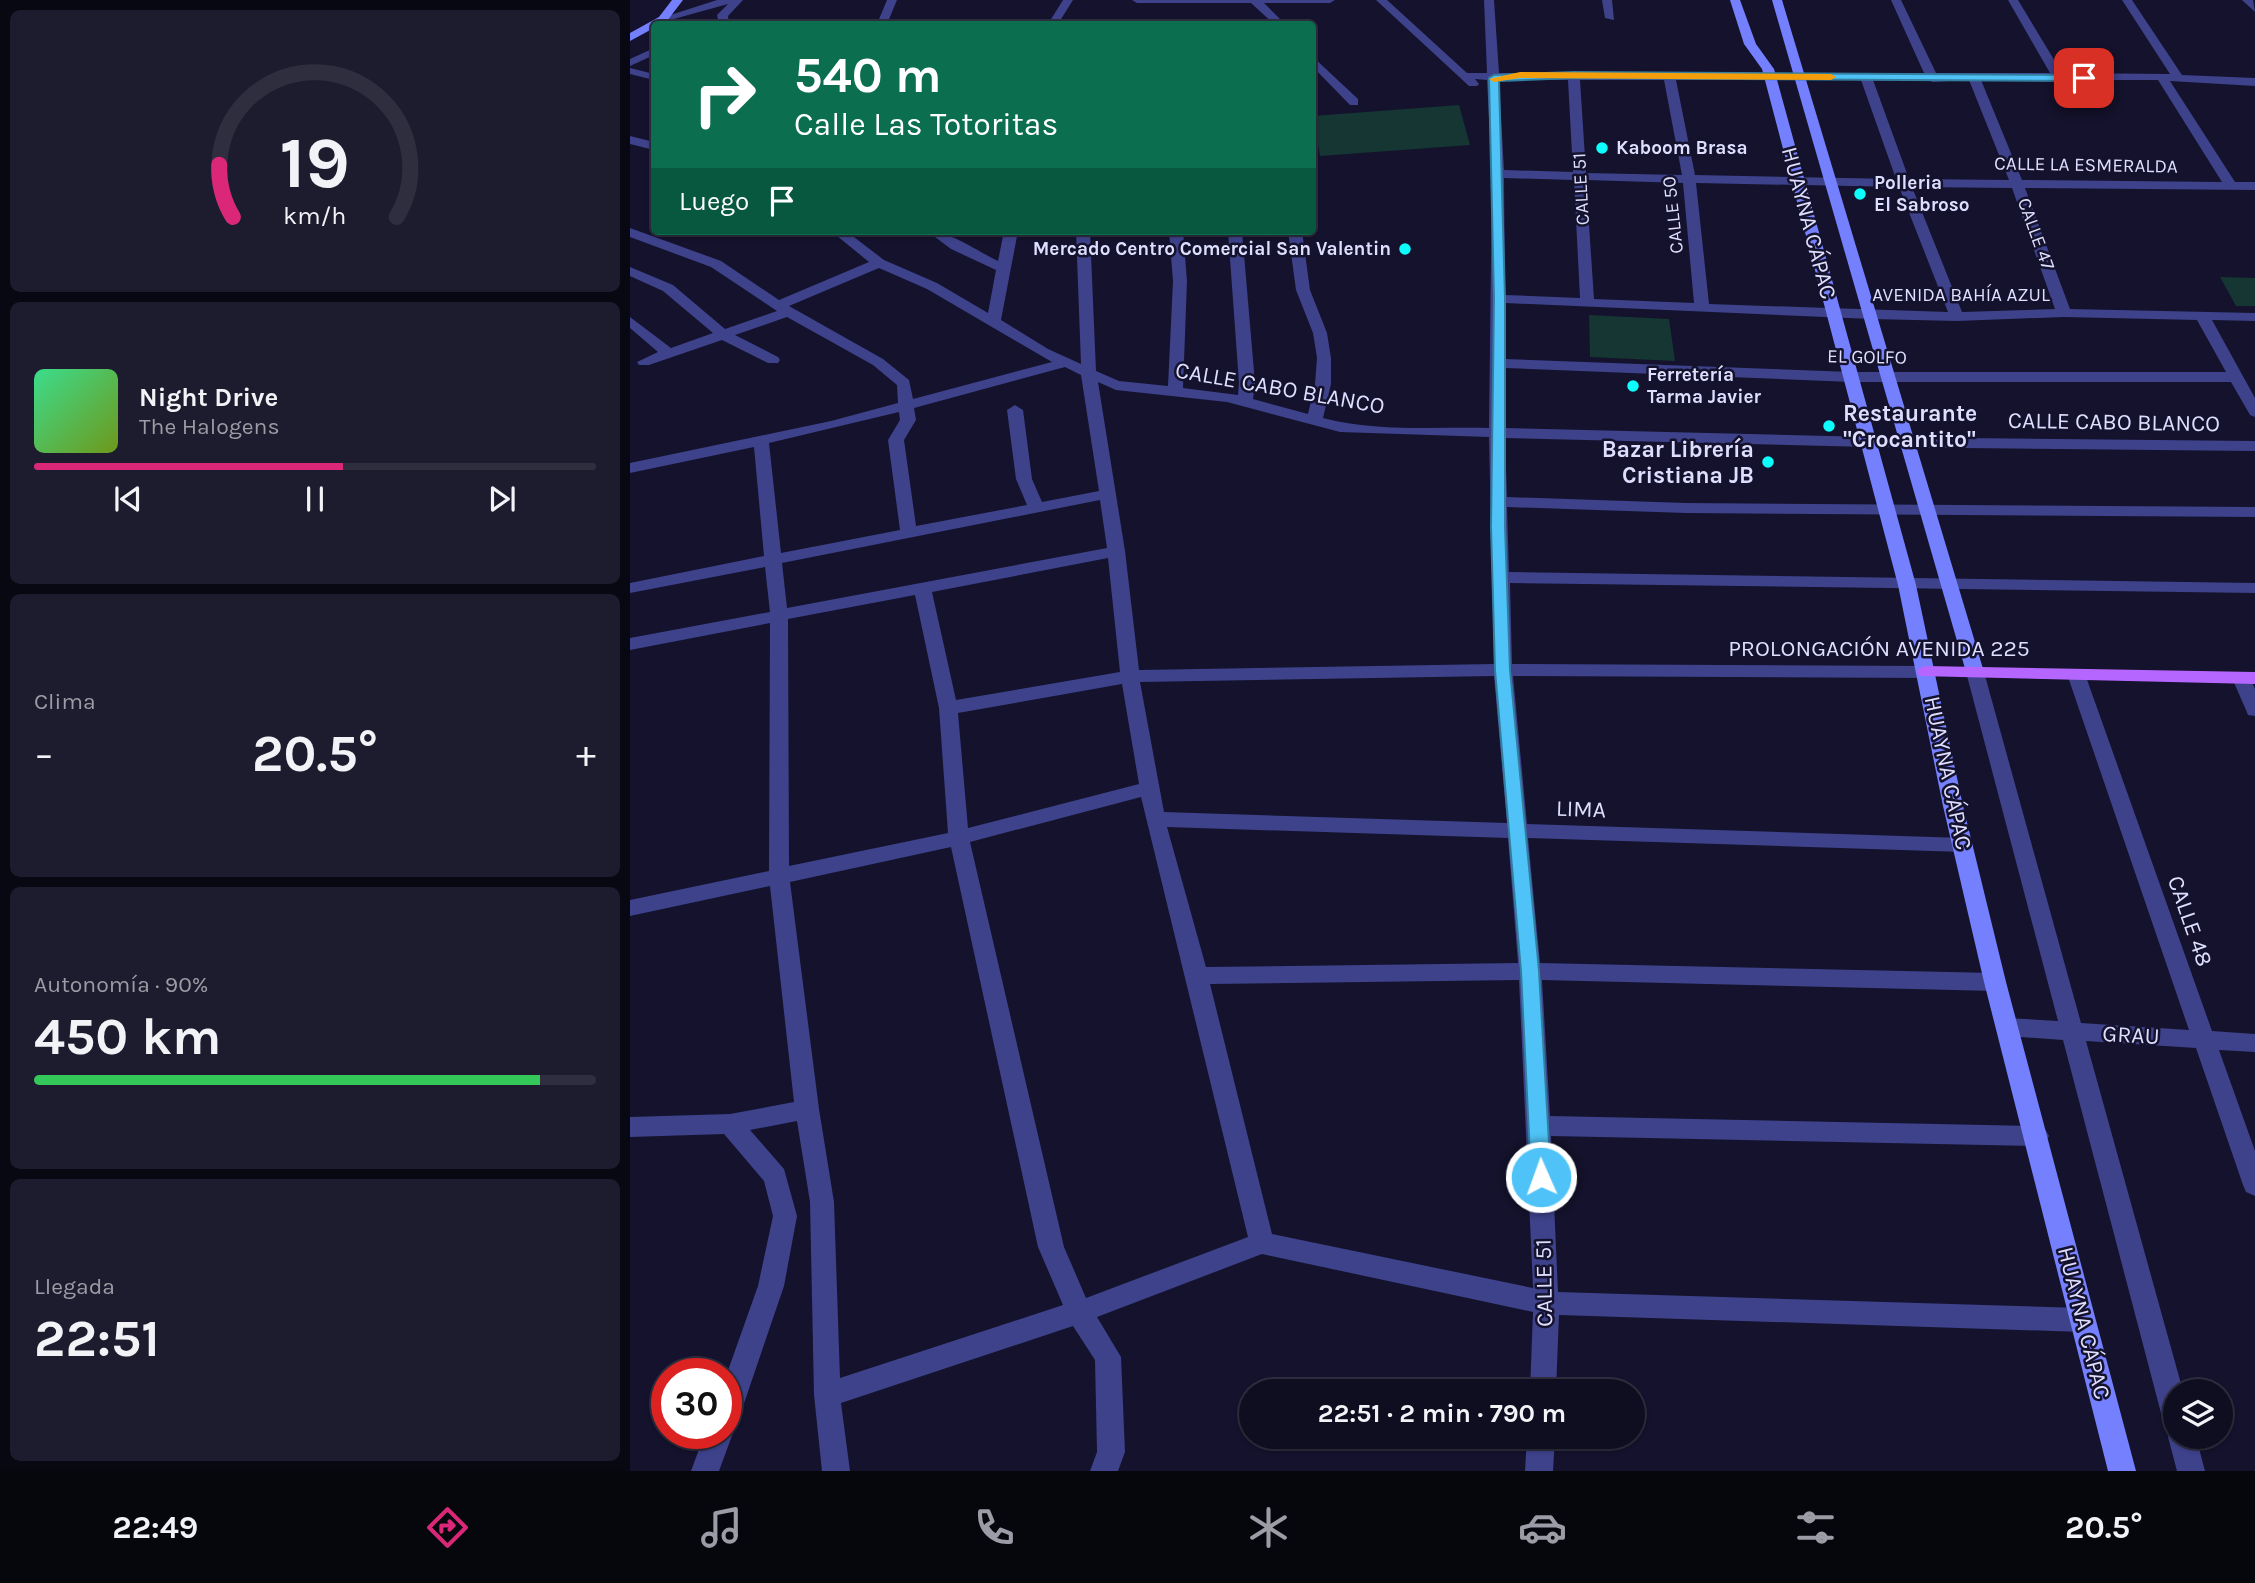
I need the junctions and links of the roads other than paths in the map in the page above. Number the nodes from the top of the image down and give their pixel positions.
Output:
1 (678, 0) edge
2 (729, 0) edge
3 (738, 0) edge
4 (892, 0) edge
5 (1068, 0) edge
6 (1137, 0) edge
7 (1330, 0) edge
8 (1381, 0) edge
9 (1489, 0) edge
10 (1607, 0) edge
11 (1735, 0) edge
12 (1777, 0) edge
13 (1896, 0) edge
14 (2013, 0) edge
15 (2127, 0) edge
16 (2247, 0) edge
17 (1255, 1) edge
18 (2255, 9) edge
19 (1610, 18) dead end
20 (663, 19) junction
21 (720, 20) edge
22 (660, 21) edge
23 (883, 21) edge
24 (1055, 21) edge
25 (1277, 21) edge
26 (651, 26) edge
27 (630, 38) edge
28 (651, 52) edge
29 (1316, 62) edge
30 (630, 63) edge
31 (630, 71) edge
32 (1574, 75) junction
33 (651, 76) edge
34 (1465, 76) junction
35 (1669, 76) junction
36 (1770, 76) junction
37 (1800, 76) junction
38 (2162, 77) junction
39 (2178, 77) junction
40 (1494, 78) junction
41 (1866, 78) junction
42 (1974, 78) junction
43 (2059, 78) junction
44 (1933, 79) junction
45 (2255, 82) edge
46 (1354, 102) dead end
47 (1495, 103) junction
48 (630, 139) edge
49 (651, 145) edge
50 (1497, 174) junction
51 (1581, 176) junction
52 (1689, 179) junction
53 (1799, 182) junction
54 (1832, 182) junction
55 (1904, 183) junction
56 (2017, 183) junction
57 (2231, 186) junction
58 (2255, 186) edge
59 (651, 223) edge
60 (630, 232) edge
61 (843, 235) edge
62 (940, 235) edge
63 (1010, 235) edge
64 (1083, 235) edge
65 (1176, 235) edge
66 (1235, 235) edge
67 (1296, 235) edge
68 (879, 262) junction
69 (1003, 268) junction
70 (630, 271) edge
71 (1499, 299) junction
72 (1587, 304) junction
73 (784, 309) junction
74 (1702, 309) junction
75 (2064, 313) junction
76 (1833, 314) junction
77 (1871, 315) junction
78 (2202, 316) junction
79 (1957, 317) junction
80 (2255, 317) edge
81 (630, 321) edge
82 (993, 322) junction
83 (725, 336) junction
84 (668, 353) junction
85 (773, 360) dead end
86 (644, 362) dead end
87 (1063, 363) junction
88 (1498, 363) junction
89 (1089, 375) junction
90 (1852, 377) junction
91 (1888, 377) junction
92 (2236, 377) junction
93 (1175, 391) junction
94 (1245, 401) junction
95 (906, 406) junction
96 (1015, 410) dead end
97 (2255, 412) edge
98 (1315, 419) junction
99 (1497, 433) junction
100 (761, 440) junction
101 (1870, 442) junction
102 (1907, 443) junction
103 (2255, 446) edge
104 (630, 468) edge
105 (1107, 494) junction
106 (1498, 502) junction
107 (1036, 508) junction
108 (1887, 510) junction
109 (1928, 510) junction
110 (2255, 512) edge
111 (909, 533) junction
112 (1116, 551) junction
113 (773, 560) junction
114 (1499, 577) junction
115 (1950, 585) junction
116 (1907, 586) junction
117 (630, 588) edge
118 (922, 588) junction
119 (2255, 588) edge
120 (779, 615) junction
121 (630, 644) edge
122 (1503, 670) junction
123 (1926, 672) junction
124 (1975, 672) junction
125 (2076, 674) junction
126 (1130, 676) junction
127 (2248, 678) edge
128 (948, 708) junction
129 (2255, 710) edge
130 (1150, 788) junction
131 (1155, 818) junction
132 (1517, 832) junction
133 (959, 838) junction
134 (1963, 845) junction
135 (779, 877) junction
136 (630, 908) edge
137 (1530, 971) junction
138 (1197, 976) junction
139 (1995, 982) junction
140 (2007, 1027) junction
141 (2073, 1032) junction
142 (2204, 1039) junction
143 (2255, 1043) edge
144 (807, 1109) junction
145 (730, 1124) junction
146 (1539, 1126) junction
147 (630, 1127) edge
148 (2037, 1136) junction
149 (2255, 1185) edge
150 (1262, 1243) junction
151 (1546, 1303) junction
152 (1079, 1312) junction
153 (2082, 1320) junction
154 (742, 1370) edge
155 (1543, 1379) edge
156 (2166, 1379) edge
157 (827, 1395) junction
158 (713, 1449) edge
159 (1540, 1449) edge
160 (2185, 1449) edge
161 (705, 1471) edge
162 (836, 1471) edge
163 (1104, 1471) edge
164 (1539, 1471) edge
165 (2122, 1471) edge
166 (2191, 1471) edge

1 - 20 main road
2 - 20 street
3 - 21 street
4 - 23 street
5 - 24 street
6 - 17 street
7 - 17 street
8 - 34 street
9 - 40 street, CALLE 51
10 - 19 street
11 - 36 main road, HUAYNA CÁPAC
12 - 37 main road, HUAYNA CÁPAC
13 - 44 street
14 - 43 street
15 - 39 street
16 - 18 street
17 - 25 street
20 - 22 main road
26 - 27 main road
28 - 30 street
29 - 46 street
31 - 33 street
32 - 35 street
32 - 40 street
32 - 51 street, CALLE 51
34 - 40 street
34 - 47 street
35 - 36 street
35 - 52 street, CALLE 50
36 - 37 street
36 - 53 main road, HUAYNA CÁPAC
37 - 41 street
37 - 54 main road, HUAYNA CÁPAC
38 - 39 street
38 - 43 street
38 - 57 street
39 - 45 street
40 - 47 street, CALLE 51
41 - 44 street
41 - 55 street
42 - 43 street
42 - 44 street
42 - 56 street, CALLE 47
47 - 50 street, CALLE 51
48 - 49 street
50 - 51 street, CALLE LA ESMERALDA
50 - 71 street, CALLE 51
51 - 52 street, CALLE LA ESMERALDA
51 - 72 street, CALLE 51
52 - 53 street, CALLE LA ESMERALDA
52 - 74 street, CALLE 50
53 - 54 street, CALLE LA ESMERALDA
53 - 76 main road, HUAYNA CÁPAC
54 - 55 street, CALLE LA ESMERALDA
54 - 77 main road, HUAYNA CÁPAC
55 - 56 street, CALLE LA ESMERALDA
55 - 79 street
56 - 57 street, CALLE LA ESMERALDA
56 - 75 street, CALLE 47
57 - 58 street, CALLE LA ESMERALDA
59 - 60 street
60 - 73 street
61 - 68 street, CALLE CABO BLANCO
62 - 69 street
63 - 69 street
64 - 89 street
65 - 93 street
66 - 94 street
67 - 98 street
68 - 73 street
68 - 82 street, CALLE CABO BLANCO
69 - 82 street
70 - 83 street
71 - 72 street, AVENIDA BAHÍA AZUL
71 - 88 street, CALLE 51
72 - 74 street, AVENIDA BAHÍA AZUL
73 - 83 street
73 - 95 street
74 - 76 street, AVENIDA BAHÍA AZUL
75 - 78 street, AVENIDA BAHÍA AZUL
75 - 79 street, AVENIDA BAHÍA AZUL
76 - 77 street, AVENIDA BAHÍA AZUL
76 - 90 main road, HUAYNA CÁPAC
77 - 79 street, AVENIDA BAHÍA AZUL
77 - 91 main road, HUAYNA CÁPAC
78 - 80 street, AVENIDA BAHÍA AZUL
78 - 92 street
81 - 84 street
82 - 87 street, CALLE CABO BLANCO
83 - 84 street
83 - 85 street
84 - 86 street
87 - 89 street, CALLE CABO BLANCO
87 - 95 street
88 - 90 street, EL GOLFO
88 - 99 street, CALLE 51
89 - 93 street, CALLE CABO BLANCO
89 - 105 street
90 - 91 street, EL GOLFO
90 - 101 main road, HUAYNA CÁPAC
91 - 92 street, EL GOLFO
91 - 102 main road, HUAYNA CÁPAC
92 - 97 street
93 - 94 street, CALLE CABO BLANCO
94 - 98 street, CALLE CABO BLANCO
95 - 100 street
95 - 111 street
96 - 107 street
98 - 99 street, CALLE CABO BLANCO
99 - 101 street, CALLE CABO BLANCO
99 - 106 street, CALLE 51
100 - 104 street
100 - 113 street
101 - 102 street, CALLE CABO BLANCO
101 - 108 main road, HUAYNA CÁPAC
102 - 103 street, CALLE CABO BLANCO
102 - 109 main road, HUAYNA CÁPAC
105 - 107 street
105 - 112 street
106 - 108 street
106 - 114 street, CALLE 51
107 - 111 street
108 - 109 street
108 - 116 main road, HUAYNA CÁPAC
109 - 110 street
109 - 115 main road, HUAYNA CÁPAC
111 - 113 street
112 - 118 street
112 - 126 street
113 - 117 street
113 - 120 street
114 - 116 street
114 - 122 street, CALLE 51
115 - 116 street
115 - 119 street
115 - 124 main road, HUAYNA CÁPAC
116 - 123 main road, HUAYNA CÁPAC
118 - 120 street
118 - 128 street
120 - 121 street
120 - 135 street
122 - 123 street, PROLONGACIÓN AVENIDA 225
122 - 126 street, PROLONGACIÓN AVENIDA 225
122 - 132 street, CALLE 51
123 - 124 main road, PROLONGACIÓN AVENIDA 225
123 - 134 main road, HUAYNA CÁPAC
124 - 125 main road, PROLONGACIÓN AVENIDA 225
124 - 141 street, HUAYNA CÁPAC
125 - 127 main road, PROLONGACIÓN AVENIDA 225
125 - 142 street, CALLE 48
126 - 128 street, PROLONGACIÓN AVENIDA 225
126 - 130 street
127 - 129 street
128 - 133 street
130 - 131 street
130 - 133 street
131 - 132 street, LIMA
131 - 138 street
132 - 134 street, LIMA
132 - 137 street, CALLE 51
133 - 135 street
133 - 152 street
134 - 139 main road, HUAYNA CÁPAC
135 - 136 street
135 - 144 street
137 - 138 street
137 - 139 street
137 - 146 street, CALLE 51
138 - 150 street
139 - 140 main road, HUAYNA CÁPAC
140 - 141 street, GRAU
140 - 148 main road, HUAYNA CÁPAC
141 - 142 street, GRAU
141 - 156 street, HUAYNA CÁPAC
142 - 143 street, GRAU
142 - 149 street, CALLE 48
144 - 145 street
144 - 157 street
145 - 147 street
145 - 154 street
146 - 148 street
146 - 151 street, CALLE 51
148 - 153 main road, HUAYNA CÁPAC
150 - 151 street
150 - 152 street
151 - 153 street
151 - 155 street, CALLE 51
152 - 157 street
152 - 163 street
153 - 165 main road, HUAYNA CÁPAC
157 - 162 street
158 - 161 street
159 - 164 street
160 - 166 street

